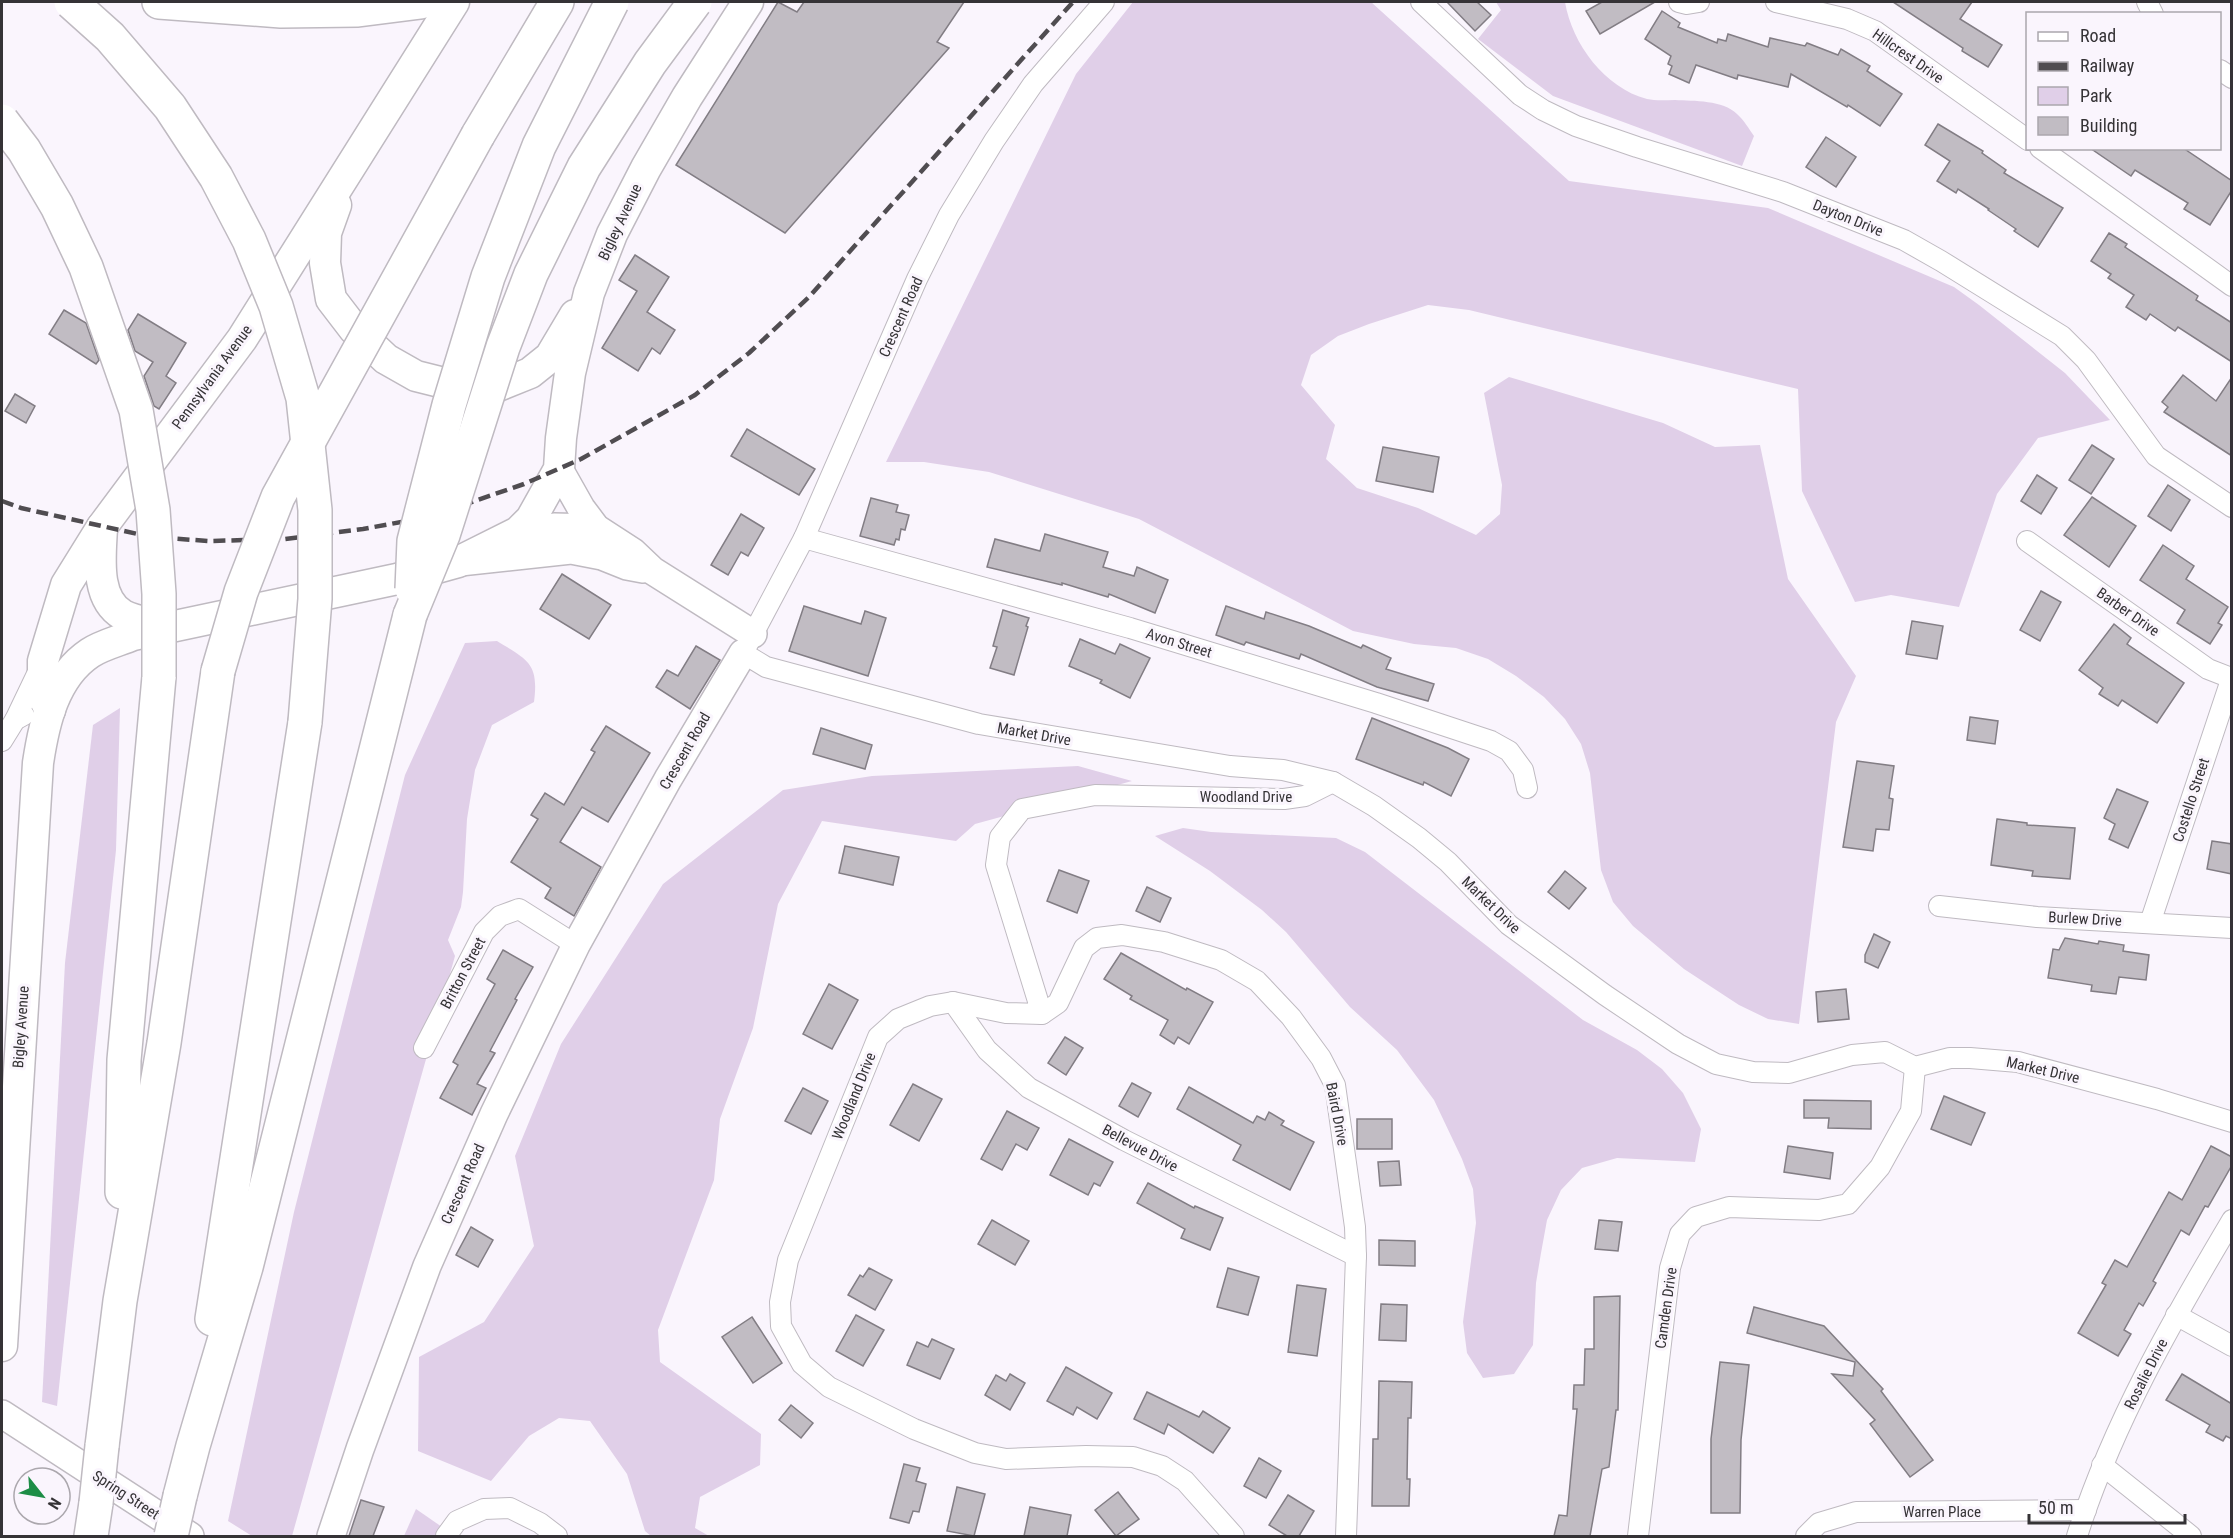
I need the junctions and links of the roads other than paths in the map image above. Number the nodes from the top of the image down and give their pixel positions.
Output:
1 (71, 2) edge
2 (159, 2) edge
3 (421, 2) edge
4 (454, 2) edge
5 (557, 2) edge
6 (612, 2) edge
7 (695, 2) edge
8 (748, 2) edge
9 (1104, 2) edge
10 (1420, 2) edge
11 (1679, 2) edge
12 (1699, 2) edge
13 (1776, 2) edge
14 (2, 121) edge
15 (2026, 139) edge
16 (2043, 150) edge
17 (352, 163) junction
18 (2232, 286) edge
19 (589, 293) junction
20 (559, 469) junction
21 (2232, 507) edge
22 (102, 527) junction
23 (596, 528) junction
24 (518, 532) junction
25 (804, 538) junction
26 (2027, 541) dead end
27 (458, 562) junction
28 (653, 571) junction
29 (410, 615) junction
30 (167, 628) junction
31 (748, 644) junction
32 (43, 662) junction
33 (2231, 677) edge
34 (50, 710) junction
35 (15, 720) junction
36 (2, 741) edge
37 (1333, 782) junction
38 (1527, 788) dead end
39 (1939, 906) dead end
40 (2150, 923) junction
41 (2232, 928) edge
42 (576, 945) junction
43 (953, 1002) junction
44 (1042, 1014) junction
45 (424, 1047) dead end
46 (1916, 1067) junction
47 (2232, 1122) edge
48 (2232, 1220) edge
49 (1356, 1256) junction
50 (120, 1300) junction
51 (2176, 1315) junction
52 (2, 1346) edge
53 (2232, 1346) edge
54 (2, 1414) edge
55 (193, 1446) junction
56 (2102, 1465) junction
57 (2086, 1510) junction
58 (91, 1536) edge
59 (171, 1536) edge
60 (190, 1536) edge
61 (331, 1536) edge
62 (446, 1536) edge
63 (557, 1536) edge
64 (1234, 1536) edge
65 (1346, 1536) edge
66 (1638, 1536) edge
67 (1806, 1536) edge
68 (2078, 1536) edge
69 (2191, 1536) edge

1 - 55 highway, bridge
2 - 3 highway
4 - 17 main road, Pennsylvania Avenue
5 - 50 highway, bridge
6 - 29 highway, bridge
7 - 29 highway, bridge
8 - 19 main road, Bigley Avenue
9 - 25 street, Crescent Road
10 - 21 street, Dayton Drive
11 - 12 street
13 - 15 street, Hillcrest Drive
14 - 50 highway, bridge
16 - 18 street
17 - 19 main road
17 - 22 main road, Pennsylvania Avenue
19 - 20 main road, Bigley Avenue
20 - 23 street
20 - 24 main road, Bigley Avenue
22 - 30 main road
22 - 32 main road, Pennsylvania Avenue
23 - 24 street
23 - 28 street
24 - 27 main road, Bigley Avenue
25 - 31 street, Crescent Road
25 - 38 street, Avon Street
26 - 33 street, Barber Drive
27 - 28 street
27 - 30 main road, Bigley Avenue
28 - 31 street, Market Drive
29 - 55 highway
30 - 34 main road, Bigley Avenue
31 - 37 street, Market Drive
31 - 42 street, Crescent Road
32 - 34 main road, Pennsylvania Avenue
32 - 35 street
33 - 40 street, Costello Street
34 - 35 street
34 - 52 main road, Bigley Avenue
35 - 36 street
37 - 44 street, Woodland Drive
37 - 46 street, Market Drive
39 - 40 street, Burlew Drive
40 - 41 street, Burlew Drive
42 - 45 street, Britton Street
42 - 61 street, Crescent Road
43 - 44 street, Woodland Drive
43 - 49 street, Bellevue Drive
43 - 64 street, Woodland Drive
44 - 49 street, Baird Drive
46 - 47 street, Market Drive
46 - 66 street, Camden Drive
48 - 51 street, Rosalie Drive
49 - 65 street, Baird Drive
50 - 58 highway, bridge
51 - 53 street
51 - 56 street, Rosalie Drive
54 - 60 street, Spring Street
55 - 59 highway, bridge
56 - 57 street, Rosalie Drive
56 - 69 street
57 - 67 street, Warren Place
57 - 68 street, Rosalie Drive
62 - 63 street

